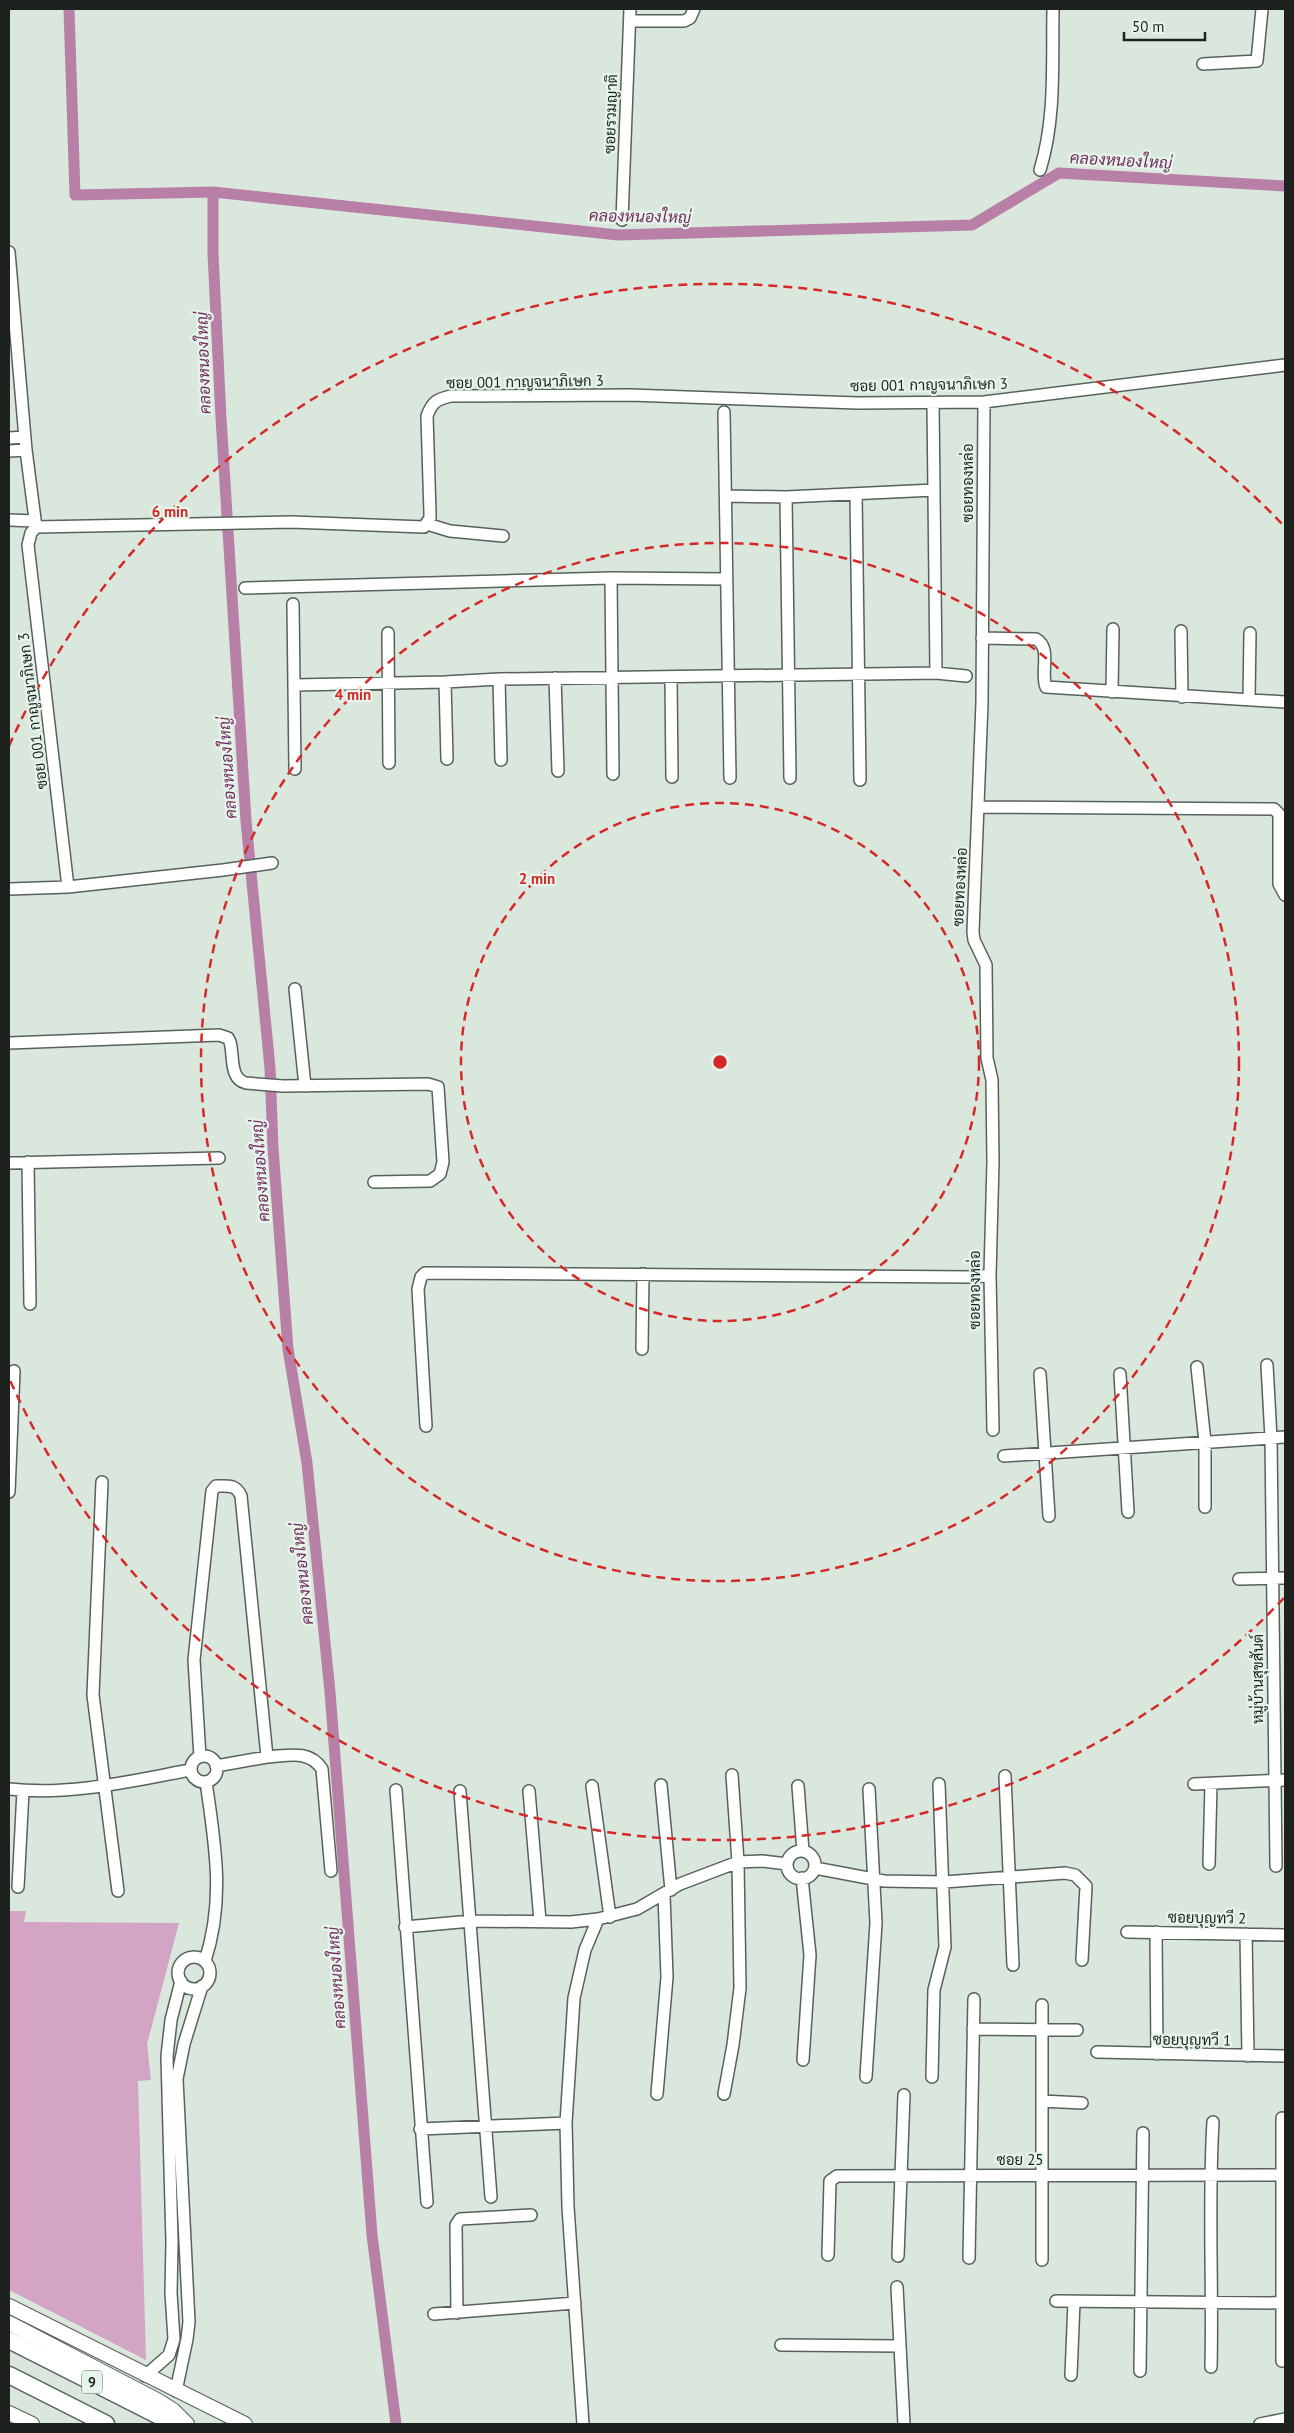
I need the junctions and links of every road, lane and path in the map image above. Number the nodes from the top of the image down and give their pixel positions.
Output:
1 (630, 9) edge
2 (694, 9) edge
3 (1053, 9) edge
4 (1262, 9) edge
5 (630, 21) junction
6 (1204, 64) dead end
7 (1040, 170) dead end
8 (622, 220) dead end
9 (9, 252) edge
10 (1285, 365) edge
11 (984, 402) junction
12 (933, 403) junction
13 (724, 412) dead end
14 (25, 437) junction
15 (9, 438) edge
16 (26, 450) junction
17 (9, 452) edge
18 (934, 490) junction
19 (856, 494) junction
20 (727, 496) junction
21 (786, 497) junction
22 (9, 520) edge
23 (36, 524) junction
24 (427, 524) junction
25 (503, 536) dead end
26 (611, 578) junction
27 (726, 579) junction
28 (245, 588) dead end
29 (293, 604) dead end
30 (1113, 629) dead end
31 (1181, 631) dead end
32 (388, 633) dead end
33 (1250, 633) dead end
34 (982, 638) junction
35 (936, 673) junction
36 (859, 674) junction
37 (789, 675) junction
38 (671, 676) junction
39 (728, 676) junction
40 (966, 676) dead end
41 (613, 677) junction
42 (555, 678) junction
43 (500, 679) junction
44 (445, 682) junction
45 (390, 683) junction
46 (295, 686) junction
47 (1112, 692) junction
48 (1182, 697) junction
49 (1249, 699) junction
50 (1285, 702) edge
51 (447, 759) dead end
52 (501, 760) dead end
53 (389, 763) dead end
54 (296, 769) dead end
55 (558, 771) dead end
56 (613, 774) dead end
57 (672, 777) dead end
58 (730, 778) dead end
59 (790, 778) dead end
60 (860, 780) dead end
61 (979, 807) junction
62 (267, 863) dead end
63 (68, 887) junction
64 (9, 889) edge
65 (1285, 895) edge
66 (295, 989) dead end
67 (9, 1043) edge
68 (305, 1086) junction
69 (219, 1158) dead end
70 (28, 1162) junction
71 (9, 1163) edge
72 (374, 1182) dead end
73 (643, 1274) junction
74 (990, 1275) junction
75 (30, 1304) dead end
76 (642, 1349) dead end
77 (1266, 1365) dead end
78 (1198, 1367) dead end
79 (14, 1371) dead end
80 (1040, 1374) dead end
81 (1120, 1374) dead end
82 (426, 1426) dead end
83 (993, 1430) dead end
84 (1285, 1437) edge
85 (1272, 1438) junction
86 (1204, 1442) junction
87 (1124, 1448) junction
88 (1045, 1453) junction
89 (1004, 1456) dead end
90 (102, 1482) dead end
91 (9, 1492) edge
92 (1205, 1507) dead end
93 (1128, 1512) dead end
94 (1049, 1516) dead end
95 (1273, 1578) junction
96 (1285, 1578) edge
97 (1239, 1579) dead end
98 (200, 1757) junction
99 (267, 1757) junction
100 (216, 1766) junction
101 (190, 1770) junction
102 (732, 1775) dead end
103 (1005, 1776) dead end
104 (1279, 1780) edge
105 (206, 1782) junction
106 (939, 1784) dead end
107 (1194, 1784) dead end
108 (1211, 1784) junction
109 (661, 1785) dead end
110 (105, 1786) junction
111 (592, 1786) dead end
112 (798, 1786) dead end
113 (9, 1789) edge
114 (869, 1789) dead end
115 (396, 1790) dead end
116 (23, 1791) junction
117 (460, 1791) dead end
118 (529, 1791) dead end
119 (803, 1851) junction
120 (738, 1862) junction
121 (788, 1864) junction
122 (1209, 1864) dead end
123 (1276, 1866) dead end
124 (815, 1868) junction
125 (331, 1870) dead end
126 (802, 1878) junction
127 (1009, 1878) junction
128 (874, 1880) junction
129 (944, 1882) junction
130 (18, 1887) dead end
131 (118, 1890) dead end
132 (668, 1892) junction
133 (610, 1917) junction
134 (598, 1919) junction
135 (471, 1921) junction
136 (540, 1921) junction
137 (405, 1927) junction
138 (1127, 1932) dead end
139 (1156, 1932) junction
140 (1246, 1934) junction
141 (1285, 1935) edge
142 (1082, 1960) dead end
143 (205, 1961) junction
144 (1013, 1965) dead end
145 (181, 1981) junction
146 (202, 1986) junction
147 (974, 1998) dead end
148 (1042, 2005) dead end
149 (973, 2029) junction
150 (1042, 2030) junction
151 (1077, 2030) dead end
152 (1098, 2052) dead end
153 (1157, 2054) junction
154 (1248, 2056) junction
155 (1285, 2056) edge
156 (803, 2060) dead end
157 (866, 2077) dead end
158 (932, 2077) dead end
159 (172, 2083) junction
160 (657, 2094) dead end
161 (724, 2094) dead end
162 (904, 2095) dead end
163 (1042, 2100) junction
164 (1082, 2103) dead end
165 (1282, 2118) dead end
166 (1213, 2122) dead end
167 (566, 2123) junction
168 (487, 2128) junction
169 (420, 2129) junction
170 (1143, 2133) dead end
171 (902, 2175) junction
172 (970, 2175) junction
173 (1041, 2175) junction
174 (1142, 2175) junction
175 (1283, 2175) edge
176 (1210, 2176) junction
177 (491, 2197) dead end
178 (427, 2202) dead end
179 (531, 2215) dead end
180 (178, 2245) junction
181 (828, 2255) dead end
182 (898, 2256) dead end
183 (969, 2258) dead end
184 (1042, 2260) dead end
185 (897, 2288) dead end
186 (1056, 2301) dead end
187 (1074, 2302) junction
188 (1141, 2302) junction
189 (575, 2303) junction
190 (1212, 2303) junction
191 (1284, 2303) edge
192 (9, 2306) edge
193 (457, 2313) junction
194 (434, 2314) dead end
195 (9, 2323) edge
196 (9, 2340) edge
197 (781, 2346) dead end
198 (900, 2346) junction
199 (1282, 2361) dead end
200 (1211, 2367) dead end
201 (1140, 2371) dead end
202 (9, 2375) edge
203 (1072, 2375) dead end
204 (145, 2376) junction
205 (176, 2391) junction
206 (9, 2412) edge
207 (1285, 2419) edge
208 (32, 2424) edge
209 (106, 2424) edge
210 (174, 2424) edge
211 (188, 2424) edge
212 (245, 2424) edge
213 (583, 2424) edge
214 (904, 2424) edge
215 (1260, 2424) edge

1 - 5 street, ซอยรวมญาติ
2 - 5 street
3 - 7 street
4 - 6 street
5 - 8 street, ซอยรวมญาติ
9 - 14 street
10 - 11 street, ซอย 001 กาญจนาภิเษก 3
11 - 12 street, ซอย 001 กาญจนาภิเษก 3
11 - 34 street, ซอยทองหล่อ
12 - 18 street
12 - 24 street, ซอย 001 กาญจนาภิเษก 3
13 - 20 street
14 - 15 street
14 - 16 street
16 - 17 street
16 - 23 street
18 - 19 street
18 - 35 street
19 - 21 street
19 - 36 street
20 - 21 street
20 - 27 street
21 - 37 street
22 - 23 street
23 - 24 street
23 - 63 street, ซอย 001 กาญจนาภิเษก 3
24 - 25 street
26 - 27 street
26 - 28 street
26 - 41 street
27 - 39 street
29 - 46 street
30 - 47 street
31 - 48 street
32 - 45 street
33 - 49 street
34 - 47 street
34 - 61 street, ซอยทองหล่อ
35 - 36 street
35 - 40 street
36 - 37 street
36 - 60 street
37 - 39 street
37 - 59 street
38 - 39 street
38 - 41 street
38 - 57 street
39 - 58 street
41 - 42 street
41 - 56 street
42 - 43 street
42 - 55 street
43 - 44 street
43 - 52 street
44 - 45 street
44 - 51 street
45 - 46 street
45 - 53 street
46 - 54 street
47 - 48 street
48 - 49 street
49 - 50 street
61 - 65 street
61 - 74 street, ซอยทองหล่อ
62 - 63 street
63 - 64 street
66 - 68 street
67 - 68 street
68 - 72 street
69 - 70 street
70 - 71 street
70 - 75 street
73 - 74 street
73 - 76 street
73 - 82 street
74 - 83 street, ซอยทองหล่อ
77 - 85 street, หมู่บ้านสุขสันต์
78 - 86 street
79 - 91 street
80 - 88 street
81 - 87 street
84 - 85 street
85 - 86 street
85 - 95 street, หมู่บ้านสุขสันต์
86 - 87 street
86 - 92 street
87 - 88 street
87 - 93 street
88 - 89 street
88 - 94 street
90 - 110 street
95 - 96 street
95 - 97 street
95 - 104 street, หมู่บ้านสุขสันต์
98 - 99 street
98 - 100 street
98 - 101 street
99 - 100 street
99 - 125 street
100 - 105 street
101 - 105 street
101 - 110 street
102 - 120 street
103 - 127 street
104 - 108 street
104 - 123 street, หมู่บ้านสุขสันต์
105 - 143 street
106 - 129 street
107 - 108 street
108 - 122 street
109 - 132 street
110 - 116 street
110 - 131 street
111 - 133 street
112 - 119 street
113 - 116 street
114 - 128 street
115 - 137 street
116 - 130 street
117 - 135 street
118 - 136 street
119 - 121 street
119 - 124 street
120 - 121 street
120 - 132 street
120 - 161 street
121 - 126 street
124 - 126 street
124 - 128 street
126 - 156 street
127 - 129 street
127 - 142 street
127 - 144 street
128 - 129 street
128 - 157 street
129 - 158 street
132 - 133 street
132 - 160 street
133 - 134 street
134 - 136 street
134 - 167 street
135 - 136 street
135 - 137 street
135 - 168 street
137 - 169 street
138 - 139 street, ซอยบุญทวี 2
139 - 140 street, ซอยบุญทวี 2
139 - 153 street
140 - 141 street, ซอยบุญทวี 2
140 - 154 street
143 - 145 street
143 - 146 street
145 - 146 street
145 - 159 street
146 - 159 street
147 - 149 street
148 - 150 street
149 - 150 street
149 - 172 street
150 - 151 street
150 - 163 street
152 - 153 street, ซอยบุญทวี 1
153 - 154 street, ซอยบุญทวี 1
154 - 155 street, ซอยบุญทวี 1
159 - 180 street
162 - 171 street
163 - 164 street
163 - 173 street
165 - 175 street
166 - 176 street
167 - 168 street
167 - 189 street
168 - 169 street
168 - 177 street
169 - 178 street
170 - 174 street
171 - 172 street, ซอย 25
171 - 181 street, ซอย 25
171 - 182 street
172 - 173 street, ซอย 25
172 - 183 street
173 - 174 street, ซอย 25
173 - 184 street
174 - 176 street, ซอย 25
174 - 188 street
175 - 176 street, ซอย 25
175 - 191 street
176 - 190 street
179 - 193 street
180 - 204 street
180 - 205 street
185 - 198 street
186 - 187 street
187 - 188 street
187 - 203 street
188 - 190 street
188 - 201 street
189 - 193 street
189 - 213 street
190 - 191 street
190 - 200 street
191 - 199 street
192 - 204 main road
193 - 194 street
195 - 211 main road
196 - 210 highway, 9
197 - 198 street
198 - 214 street
202 - 209 highway, 9
204 - 205 main road
205 - 212 main road
206 - 208 main road
207 - 215 street

